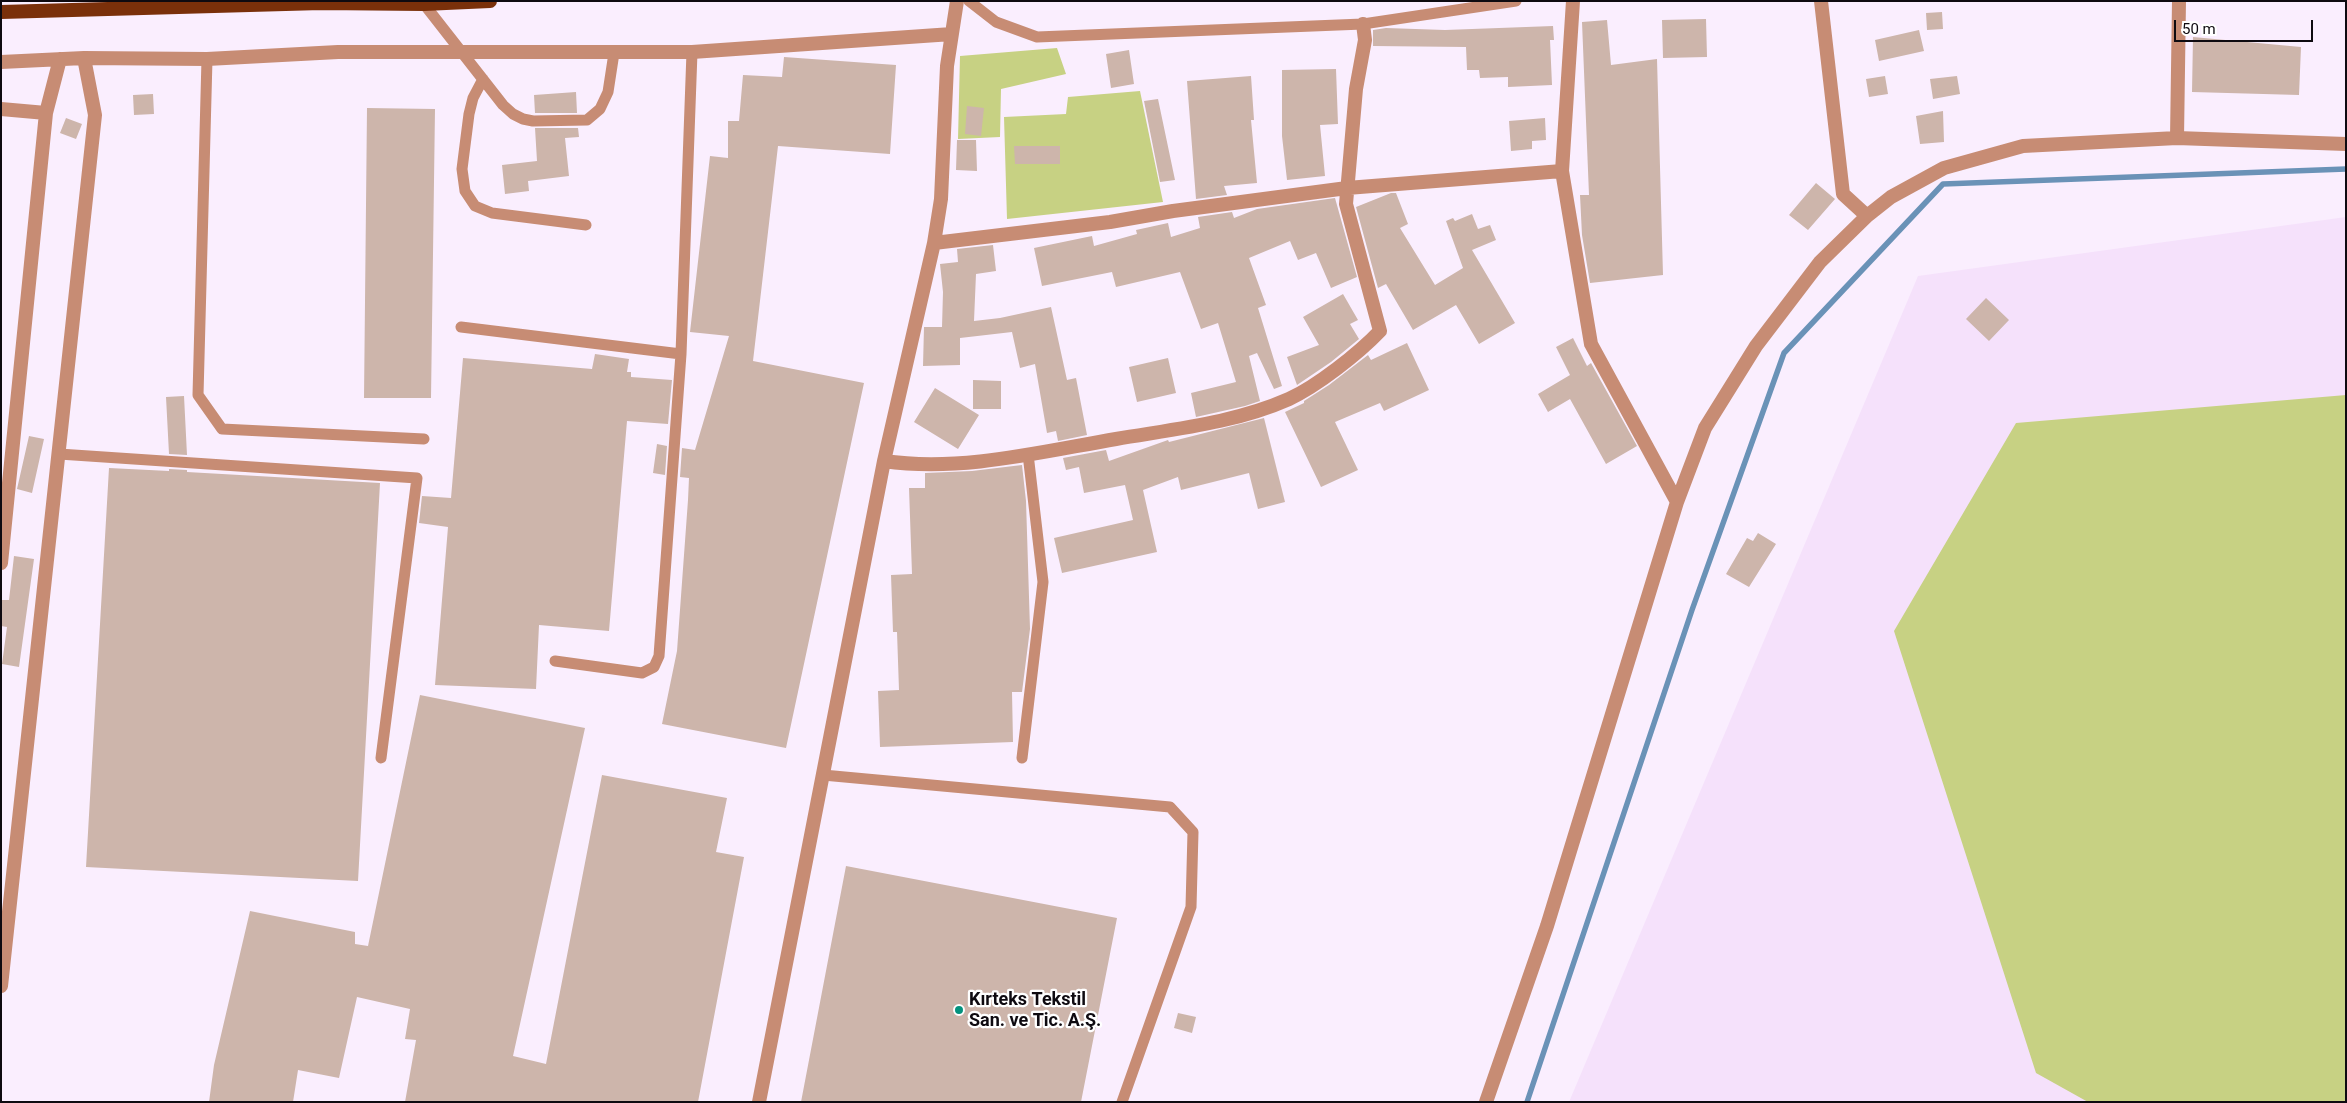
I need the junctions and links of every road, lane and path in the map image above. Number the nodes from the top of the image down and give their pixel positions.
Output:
1 (490, 1) edge
2 (957, 1) edge
3 (969, 1) edge
4 (1516, 1) edge
5 (1573, 1) edge
6 (1821, 1) edge
7 (2179, 1) edge
8 (424, 4) junction
9 (1, 12) edge
10 (1363, 24) junction
11 (952, 34) junction
12 (692, 52) junction
13 (464, 53) junction
14 (614, 53) junction
15 (84, 58) junction
16 (60, 59) junction
17 (207, 59) junction
18 (1, 62) edge
19 (483, 79) junction
20 (1, 109) edge
21 (46, 113) junction
22 (2178, 138) junction
23 (2346, 144) edge
24 (1562, 171) junction
25 (1347, 188) junction
26 (1867, 216) junction
27 (586, 225) dead end
28 (934, 243) junction
29 (461, 327) dead end
30 (681, 354) junction
31 (424, 439) dead end
32 (59, 454) junction
33 (1028, 454) junction
34 (884, 461) junction
35 (1677, 502) junction
36 (1, 563) edge
37 (555, 661) dead end
38 (381, 758) dead end
39 (1022, 758) dead end
40 (823, 775) junction
41 (1, 986) edge
42 (759, 1102) edge
43 (1122, 1102) edge
44 (1486, 1102) edge

1 - 8 highway
2 - 11 street
3 - 10 lane
4 - 10 lane
5 - 24 street
6 - 26 street
7 - 22 street
8 - 9 highway
8 - 13 lane
10 - 25 street
11 - 12 street
11 - 28 street
12 - 14 street
12 - 30 lane
13 - 14 street
13 - 17 street
13 - 19 lane
14 - 19 lane
15 - 16 street
15 - 17 street
15 - 32 street
16 - 18 street
16 - 21 street
17 - 31 lane
19 - 27 lane
20 - 21 street
21 - 36 street
22 - 23 street
22 - 26 street
24 - 25 street
24 - 35 street
25 - 28 street
25 - 33 street
26 - 35 street
28 - 34 street
29 - 30 lane
30 - 37 lane
32 - 38 lane
32 - 41 street
33 - 34 street
33 - 39 lane
34 - 40 street
35 - 44 street
40 - 42 street
40 - 43 lane

